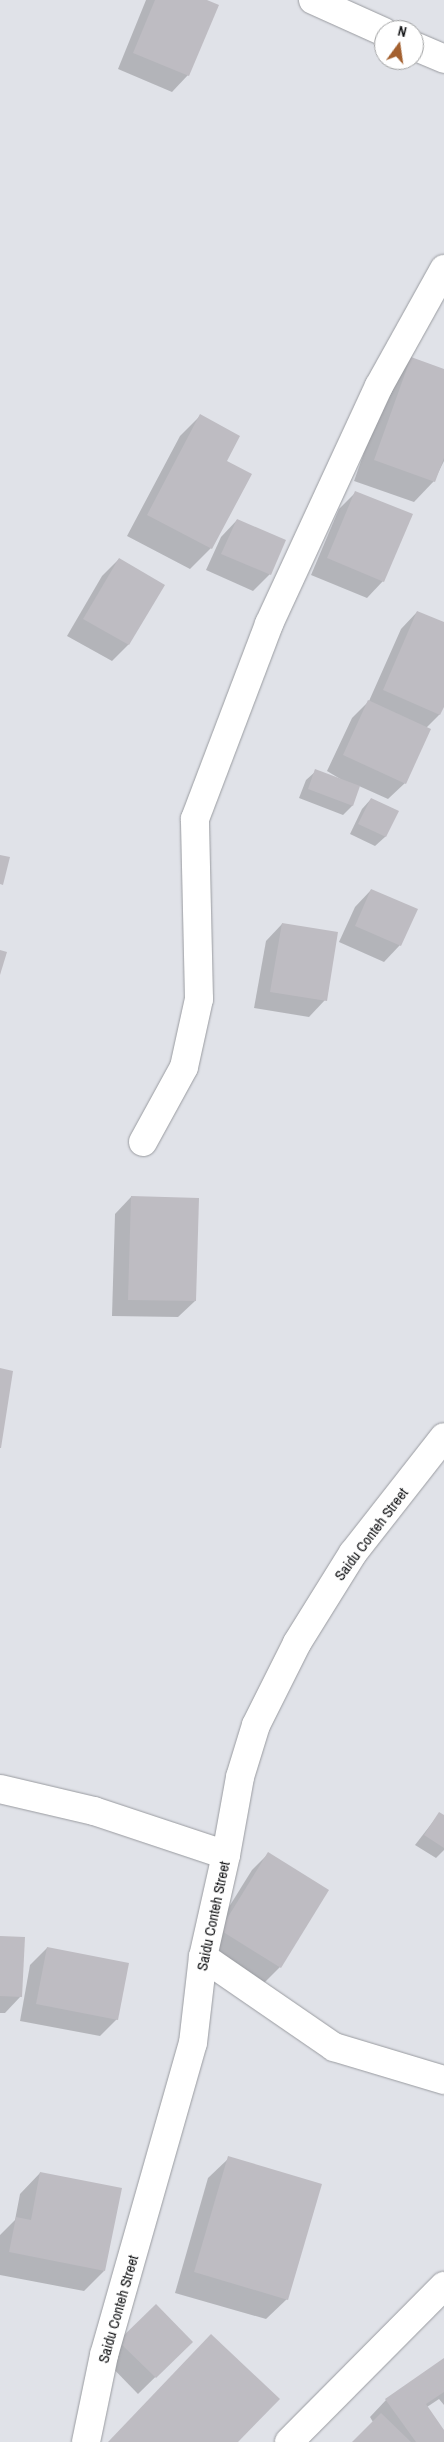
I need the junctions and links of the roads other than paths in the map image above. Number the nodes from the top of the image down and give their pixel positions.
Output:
1 (313, 0) edge
2 (374, 27) edge
3 (424, 51) edge
4 (444, 60) edge
5 (444, 269) edge
6 (143, 1142) dead end
7 (444, 1437) edge
8 (0, 1789) edge
9 (226, 1855) junction
10 (203, 1957) junction
11 (444, 2080) edge
12 (444, 2286) edge
13 (86, 2442) edge
14 (289, 2442) edge

1 - 2 street
3 - 4 street
5 - 6 street
7 - 9 street, Saidu Conteh Street
8 - 9 street
9 - 10 street, Saidu Conteh Street
10 - 11 street
10 - 13 street, Saidu Conteh Street
12 - 14 street

